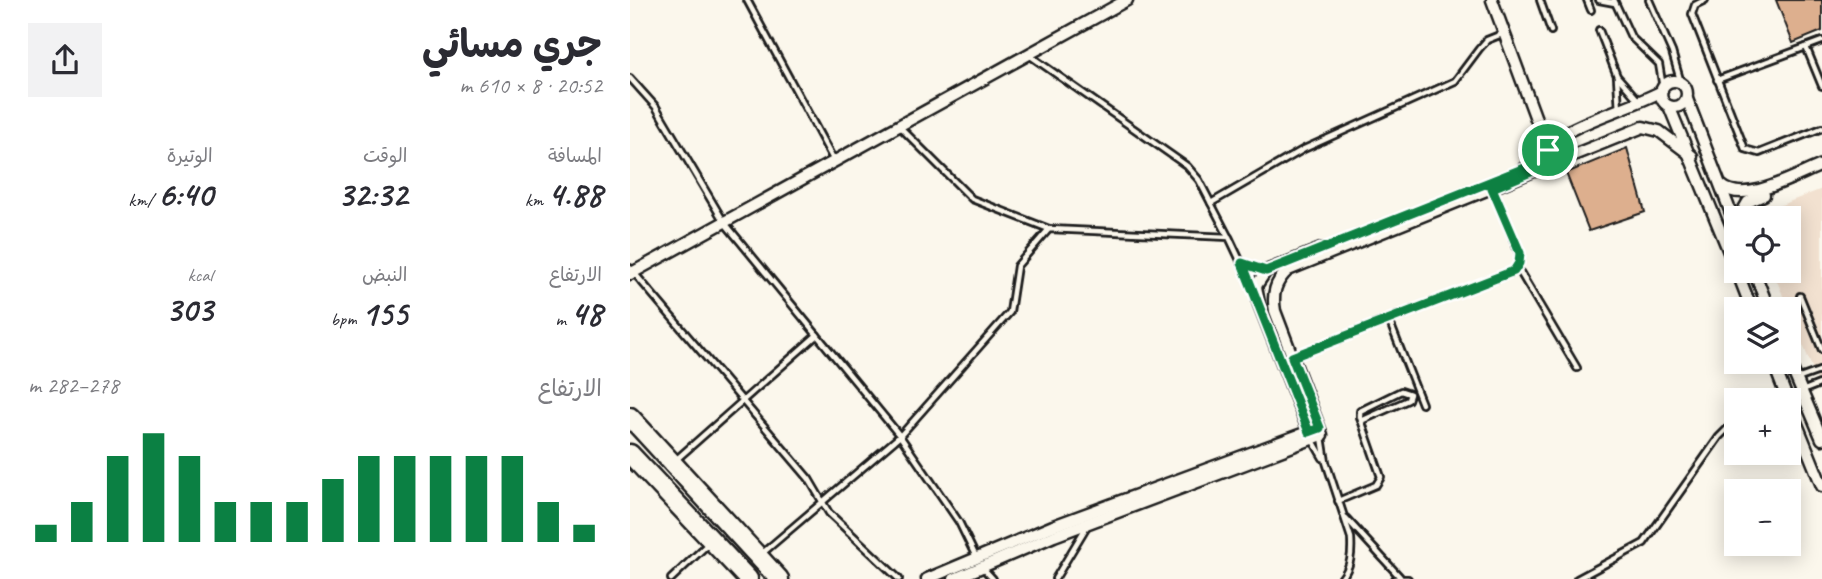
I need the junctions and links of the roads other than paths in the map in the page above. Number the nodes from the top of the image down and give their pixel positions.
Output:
1 (747, 0) edge
2 (1127, 0) edge
3 (1492, 0) edge
4 (1539, 0) edge
5 (1587, 0) edge
6 (1599, 0) edge
7 (1649, 0) edge
8 (1615, 1) edge
9 (1702, 1) edge
10 (1591, 10) dead end
11 (1599, 30) dead end
12 (1551, 31) dead end
13 (1505, 33) junction
14 (1822, 41) edge
15 (1807, 47) junction
16 (1028, 55) junction
17 (1616, 76) junction
18 (630, 78) edge
19 (1717, 80) junction
20 (1681, 83) junction
21 (1822, 86) edge
22 (1662, 89) junction
23 (1687, 99) junction
24 (1640, 103) junction
25 (1669, 106) junction
26 (1619, 112) junction
27 (899, 126) junction
28 (1822, 128) edge
29 (1548, 150) junction
30 (1692, 156) junction
31 (834, 161) junction
32 (1552, 163) junction
33 (1822, 165) edge
34 (1822, 172) edge
35 (1720, 184) junction
36 (1491, 185) junction
37 (1211, 203) junction
38 (1728, 206) edge
39 (1745, 206) edge
40 (724, 222) junction
41 (1049, 229) junction
42 (1229, 237) junction
43 (1724, 237) edge
44 (1242, 263) junction
45 (1517, 267) junction
46 (1266, 271) junction
47 (631, 272) edge
48 (1800, 296) dead end
49 (1259, 304) junction
50 (1389, 320) junction
51 (817, 335) junction
52 (1822, 350) edge
53 (1287, 359) junction
54 (1577, 368) dead end
55 (1822, 370) edge
56 (1794, 374) edge
57 (1796, 380) junction
58 (1822, 383) edge
59 (1799, 388) edge
60 (1801, 392) joint
61 (742, 399) junction
62 (1422, 404) dead end
63 (630, 417) edge
64 (1361, 421) junction
65 (1724, 432) edge
66 (1316, 433) junction
67 (1801, 434) edge
68 (900, 436) junction
69 (1822, 439) edge
70 (657, 447) junction
71 (630, 454) edge
72 (678, 458) junction
73 (1325, 462) junction
74 (685, 464) dead end
75 (1822, 486) edge
76 (1339, 501) junction
77 (822, 502) junction
78 (1093, 512) junction
79 (1343, 515) junction
80 (1089, 523) junction
81 (712, 540) junction
82 (756, 542) dead end
83 (765, 551) junction
84 (773, 561) dead end
85 (979, 562) junction
86 (1398, 578) edge
87 (671, 579) edge
88 (748, 579) edge
89 (779, 579) edge
90 (899, 579) edge
91 (928, 579) edge
92 (954, 579) edge
93 (993, 579) edge
94 (1055, 579) edge
95 (1341, 579) edge
96 (1408, 579) edge
97 (1577, 579) edge

1 - 31 lane
2 - 16 street
3 - 13 street
4 - 12 lane
5 - 10 lane
6 - 8 lane
7 - 20 lane
8 - 22 lane
9 - 19 lane
11 - 17 lane
13 - 29 street
13 - 37 lane
14 - 15 lane
15 - 19 lane
15 - 21 lane
16 - 27 street
16 - 37 lane
17 - 24 lane
17 - 26 lane
18 - 40 lane
19 - 28 lane
20 - 22 street
20 - 23 street
22 - 24 street
22 - 25 street
23 - 25 street
23 - 35 street
24 - 26 street
25 - 30 street
26 - 29 street
27 - 31 street
27 - 41 lane
29 - 32 street
29 - 36 street
30 - 32 street
30 - 43 street
31 - 40 street
32 - 36 street
33 - 35 street
34 - 39 street
35 - 38 street
36 - 45 lane
36 - 46 street
36 - 53 street
37 - 42 lane
40 - 47 street
40 - 51 lane
41 - 42 lane
41 - 68 lane
42 - 44 lane
44 - 46 lane
44 - 49 lane
45 - 50 lane
45 - 54 lane
46 - 49 street
47 - 61 lane
48 - 52 lane
49 - 53 street
50 - 53 lane
50 - 62 lane
51 - 61 lane
51 - 68 lane
53 - 66 street
55 - 57 lane
56 - 57 street
57 - 59 street
58 - 60 lane
60 - 69 street
61 - 72 lane
61 - 77 lane
63 - 70 highway
64 - 64 lane
64 - 76 lane
65 - 97 lane
66 - 73 lane
66 - 73 lane
66 - 78 street
66 - 80 street
67 - 75 street
68 - 77 lane
68 - 85 lane
70 - 72 lane
70 - 89 highway
71 - 81 highway
72 - 74 lane
73 - 76 lane
76 - 79 lane
77 - 83 lane
77 - 90 lane
78 - 80 lane
78 - 85 street
79 - 86 lane
79 - 95 lane
80 - 85 street
80 - 94 lane
81 - 87 lane
81 - 88 highway
82 - 83 lane
83 - 84 lane
85 - 91 street
85 - 92 street
85 - 93 lane
86 - 96 lane

